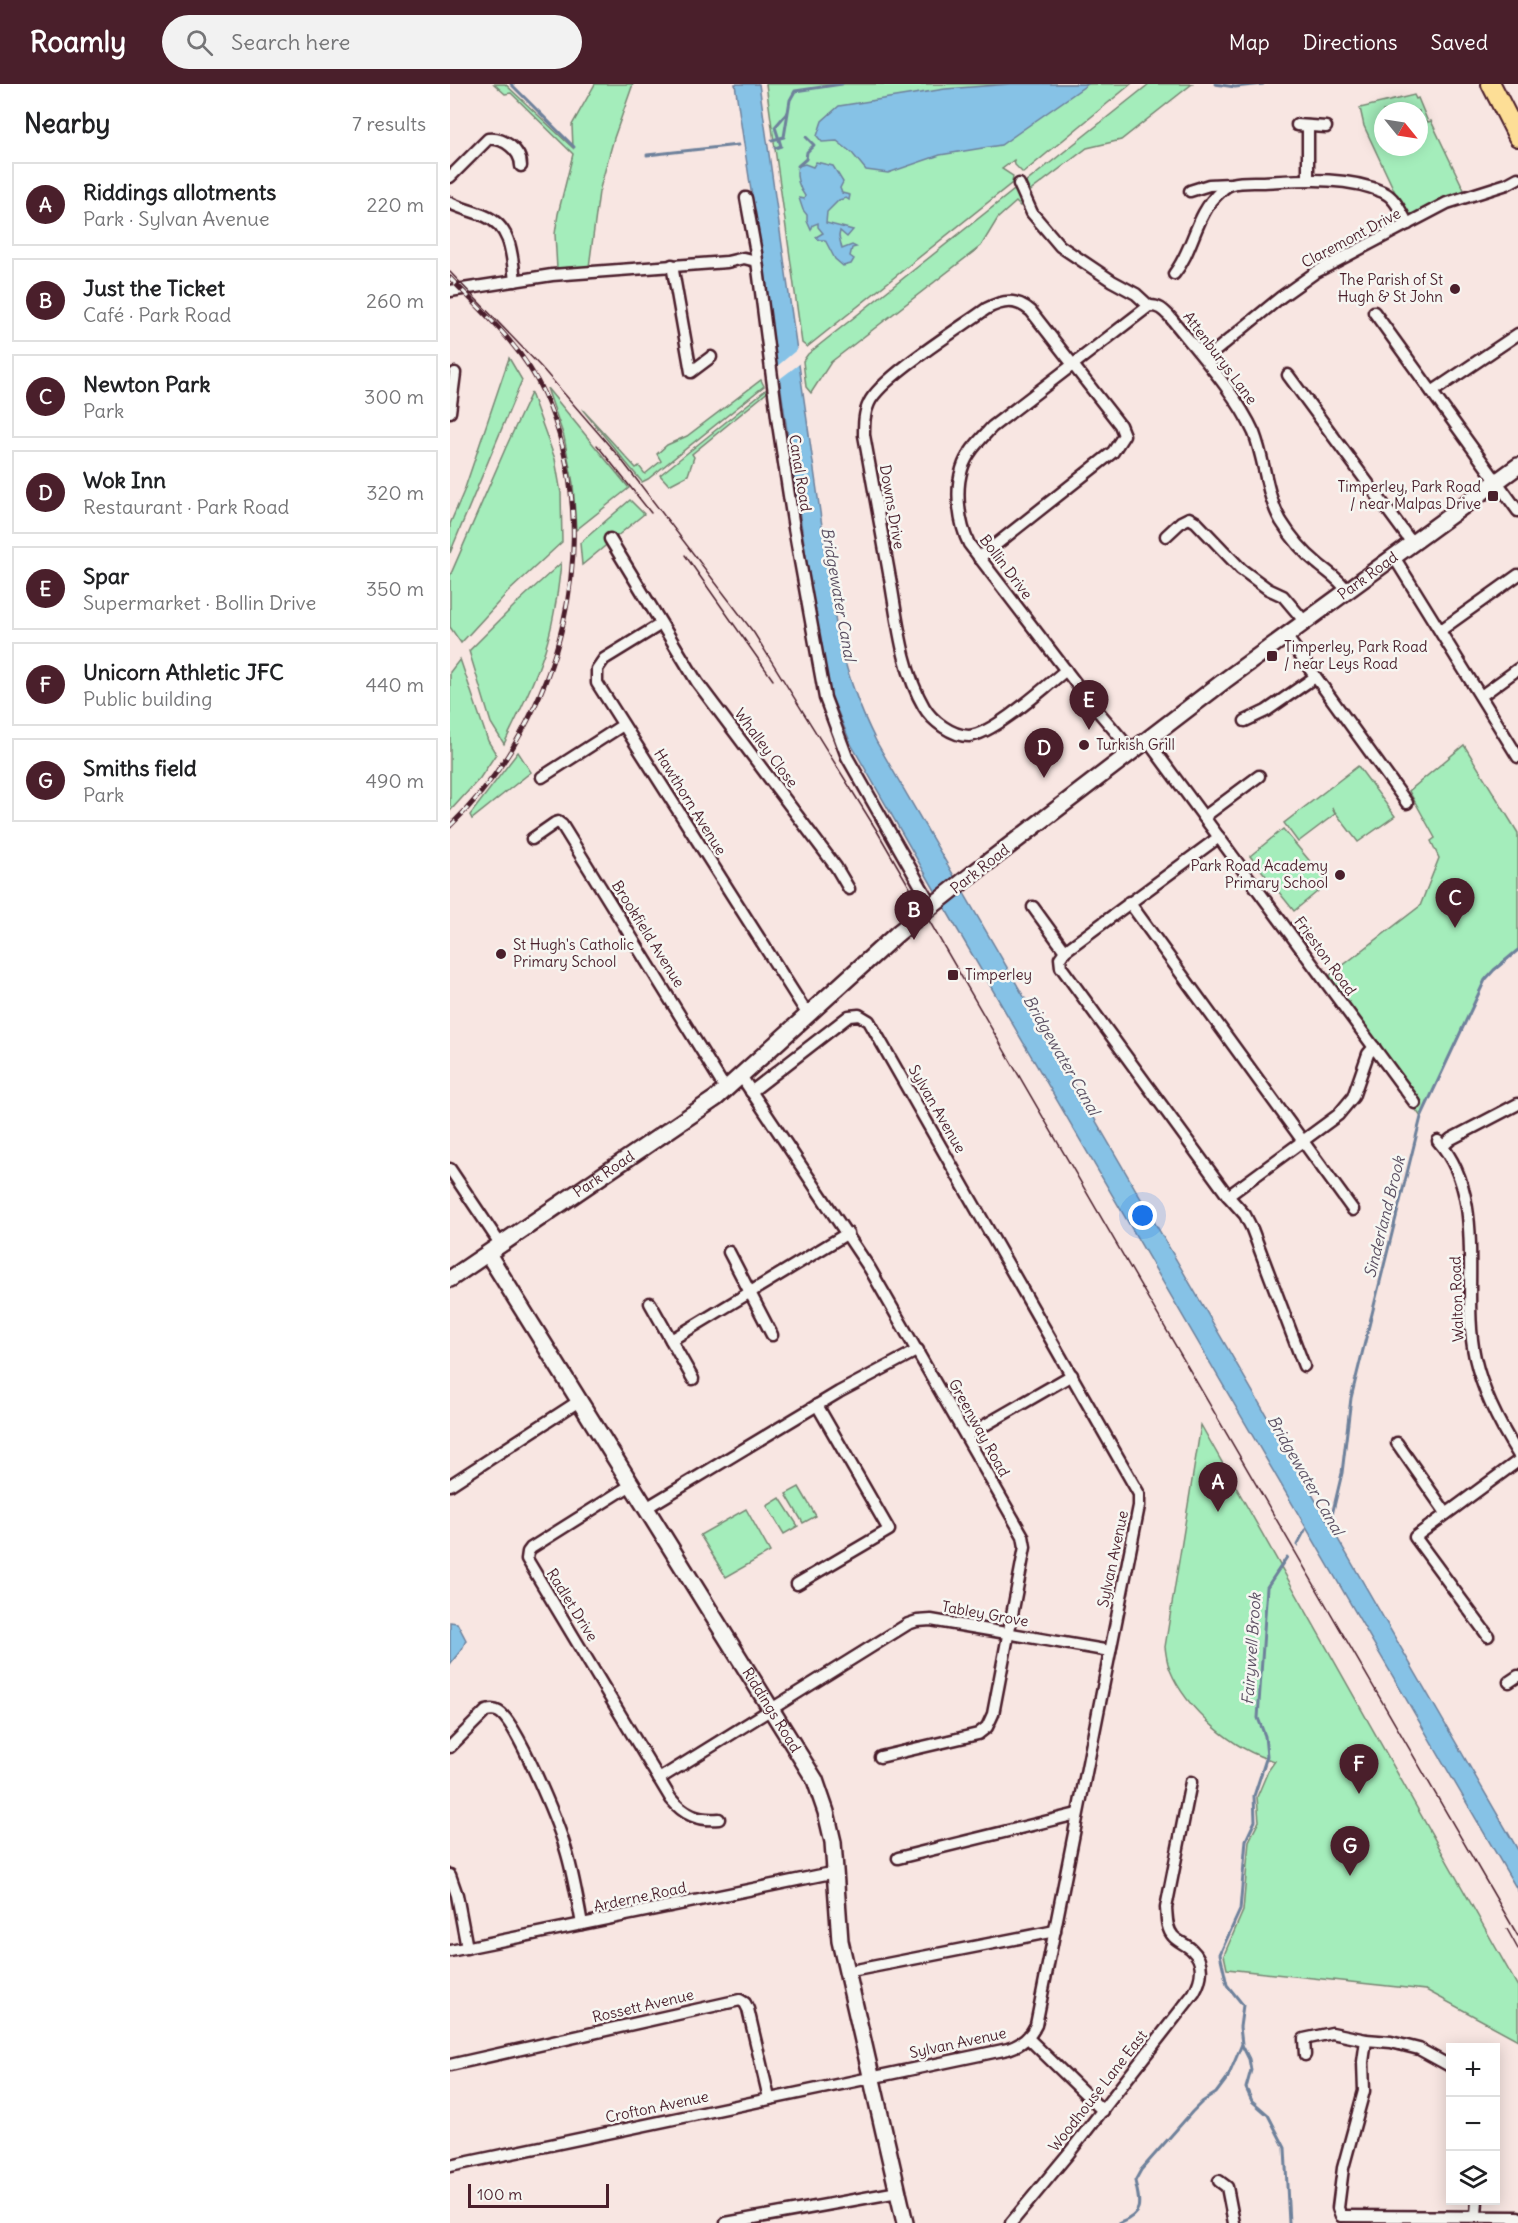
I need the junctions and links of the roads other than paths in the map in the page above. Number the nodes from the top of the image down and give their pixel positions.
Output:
1 (1491, 84) edge
2 (1514, 116) edge
3 (1326, 127) dead end
4 (1518, 137) edge
5 (521, 166) dead end
6 (450, 177) edge
7 (1518, 178) edge
8 (1308, 180) junction
9 (1019, 184) dead end
10 (1232, 184) junction
11 (1190, 191) dead end
12 (746, 198) dead end
13 (450, 202) edge
14 (1408, 224) junction
15 (756, 261) junction
16 (672, 265) junction
17 (1174, 274) dead end
18 (515, 280) junction
19 (450, 291) edge
20 (1149, 306) junction
21 (1374, 312) dead end
22 (1518, 334) edge
23 (1214, 352) dead end
24 (711, 357) dead end
25 (1073, 365) junction
26 (455, 373) dead end
27 (1288, 375) dead end
28 (1432, 392) junction
29 (450, 412) edge
30 (1518, 466) edge
31 (1497, 482) junction
32 (1518, 511) edge
33 (1166, 536) dead end
34 (610, 538) dead end
35 (1412, 543) junction
36 (1394, 557) junction
37 (979, 558) junction
38 (1518, 575) edge
39 (1347, 591) junction
40 (1305, 622) junction
41 (661, 624) junction
42 (1441, 630) junction
43 (1286, 636) junction
44 (1518, 669) edge
45 (1066, 670) junction
46 (1315, 677) junction
47 (1481, 696) junction
48 (1245, 721) dead end
49 (623, 725) junction
50 (1147, 740) junction
51 (1132, 751) junction
52 (1518, 757) edge
53 (1259, 776) dead end
54 (542, 777) dead end
55 (1407, 803) dead end
56 (1204, 818) junction
57 (1219, 837) junction
58 (532, 839) dead end
59 (849, 889) dead end
60 (1129, 902) junction
61 (932, 906) junction
62 (1033, 908) dead end
63 (1065, 951) junction
64 (808, 1015) junction
65 (1374, 1047) junction
66 (741, 1076) junction
67 (726, 1090) junction
68 (752, 1092) junction
69 (1415, 1103) dead end
70 (1518, 1104) edge
71 (1303, 1139) junction
72 (450, 1169) edge
73 (1228, 1196) junction
74 (1353, 1210) dead end
75 (848, 1233) junction
76 (501, 1245) junction
77 (729, 1252) dead end
78 (488, 1254) junction
79 (450, 1279) edge
80 (750, 1293) junction
81 (650, 1302) dead end
82 (771, 1335) dead end
83 (671, 1340) junction
84 (918, 1350) junction
85 (1304, 1366) dead end
86 (1072, 1375) junction
87 (692, 1379) dead end
88 (579, 1401) junction
89 (817, 1405) junction
90 (966, 1436) junction
91 (1396, 1443) dead end
92 (1518, 1454) edge
93 (1518, 1461) edge
94 (450, 1485) edge
95 (631, 1485) junction
96 (646, 1508) junction
97 (1446, 1513) junction
98 (797, 1584) dead end
99 (1009, 1633) junction
100 (1488, 1636) dead end
101 (1110, 1650) junction
102 (772, 1709) junction
103 (450, 1747) edge
104 (880, 1757) dead end
105 (659, 1779) junction
106 (1191, 1782) dead end
107 (1077, 1814) junction
108 (719, 1819) dead end
109 (898, 1858) dead end
110 (836, 1872) junction
111 (450, 1875) edge
112 (582, 1924) junction
113 (1055, 1931) junction
114 (467, 1948) junction
115 (450, 1951) edge
116 (846, 1972) junction
117 (1028, 2038) junction
118 (1366, 2040) junction
119 (1305, 2055) dead end
120 (1446, 2064) edge
121 (450, 2065) edge
122 (870, 2077) junction
123 (769, 2098) junction
124 (1103, 2111) junction
125 (450, 2166) edge
126 (1219, 2181) dead end
127 (898, 2192) junction
128 (1477, 2205) edge
129 (1476, 2215) junction
130 (1518, 2217) edge
131 (1338, 2219) edge
132 (726, 2223) edge
133 (905, 2223) edge
134 (1011, 2223) edge
135 (1234, 2223) edge

1 - 2 highway
2 - 4 highway
3 - 8 street
5 - 6 street
7 - 14 street, Claremont Drive
8 - 10 street
8 - 14 street
9 - 20 street, Attenburys Lane
10 - 11 street
10 - 17 street
12 - 15 street, Canal Road
13 - 18 street
14 - 23 street, Claremont Drive
15 - 16 street
15 - 61 street, Canal Road
16 - 18 street
16 - 24 street
18 - 19 street
20 - 25 street, Bollin Drive
20 - 39 street, Attenburys Lane
21 - 28 street
22 - 28 street
25 - 37 street, Bollin Drive
25 - 37 street, Downs Drive
25 - 45 street, Downs Drive
26 - 29 street
27 - 35 street
28 - 31 street
30 - 31 main road, Park Road
31 - 32 street
31 - 35 main road, Park Road
33 - 40 street
34 - 41 street, Whalley Close
35 - 36 main road, Park Road
36 - 39 main road, Park Road
36 - 42 street
37 - 45 street, Bollin Drive
38 - 42 street
39 - 40 main road, Park Road
40 - 43 main road, Park Road
41 - 49 street, Hawthorn Avenue
41 - 59 street, Whalley Close
42 - 47 street
43 - 46 street
43 - 50 main road, Park Road
44 - 47 street
45 - 51 street, Bollin Drive
46 - 48 street
46 - 55 street
47 - 52 street
49 - 54 street
49 - 64 street, Hawthorn Avenue
50 - 51 main road, Park Road
50 - 56 street, Frieston Road
51 - 61 main road, Park Road, bridge
53 - 56 street
56 - 57 street, Frieston Road
57 - 60 street
57 - 65 street, Frieston Road
58 - 67 street, Brookfield Avenue
60 - 63 street
60 - 71 street
61 - 64 main road, Park Road, bridge
62 - 63 street
63 - 73 street
64 - 66 main road, Park Road
65 - 69 street, Frieston Road
65 - 71 street
66 - 67 main road, Park Road
66 - 68 street, Greenway Road
67 - 76 main road, Park Road
68 - 75 street, Greenway Road
68 - 86 street, Sylvan Avenue
70 - 92 street, Walton Road
71 - 73 street
71 - 74 street
72 - 76 street
73 - 85 street
75 - 80 street
75 - 84 street, Greenway Road
76 - 78 main road, Park Road
77 - 80 street
78 - 79 main road, Park Road
78 - 88 main road, Riddings Road
80 - 82 street
80 - 83 street
81 - 83 street
83 - 87 street
84 - 89 street
84 - 90 street, Greenway Road
86 - 90 street
86 - 101 street, Sylvan Avenue
88 - 94 street
88 - 95 main road, Riddings Road
89 - 96 street
89 - 98 street
90 - 99 street, Greenway Road
91 - 97 street
93 - 97 street
95 - 96 main road, Riddings Road
95 - 105 street, Radlet Drive
96 - 102 main road, Riddings Road
97 - 100 street
99 - 101 street, Tabley Grove
99 - 102 street, Tabley Grove
99 - 104 street, Greenway Road
101 - 107 street, Sylvan Avenue
102 - 105 street, Tabley Grove
102 - 110 main road, Riddings Road
103 - 112 street
105 - 108 street
106 - 124 street, Woodhouse Lane East
107 - 109 street
107 - 113 street, Sylvan Avenue
110 - 112 street, Arderne Road
110 - 116 main road, Riddings Road
111 - 114 street
112 - 114 street, Arderne Road
113 - 116 street
113 - 117 street, Sylvan Avenue
114 - 115 street, Arderne Road
116 - 122 main road, Riddings Road
117 - 122 street, Sylvan Avenue
117 - 124 street
118 - 119 street
118 - 120 street
118 - 131 street
121 - 123 street, Rossett Avenue
122 - 123 street, Crofton Avenue
122 - 127 main road, Riddings Road
123 - 125 street, Crofton Avenue
124 - 134 street, Woodhouse Lane East
126 - 135 street
127 - 132 street
127 - 133 main road, Riddings Road
128 - 129 street
129 - 130 street
129 - 131 street

